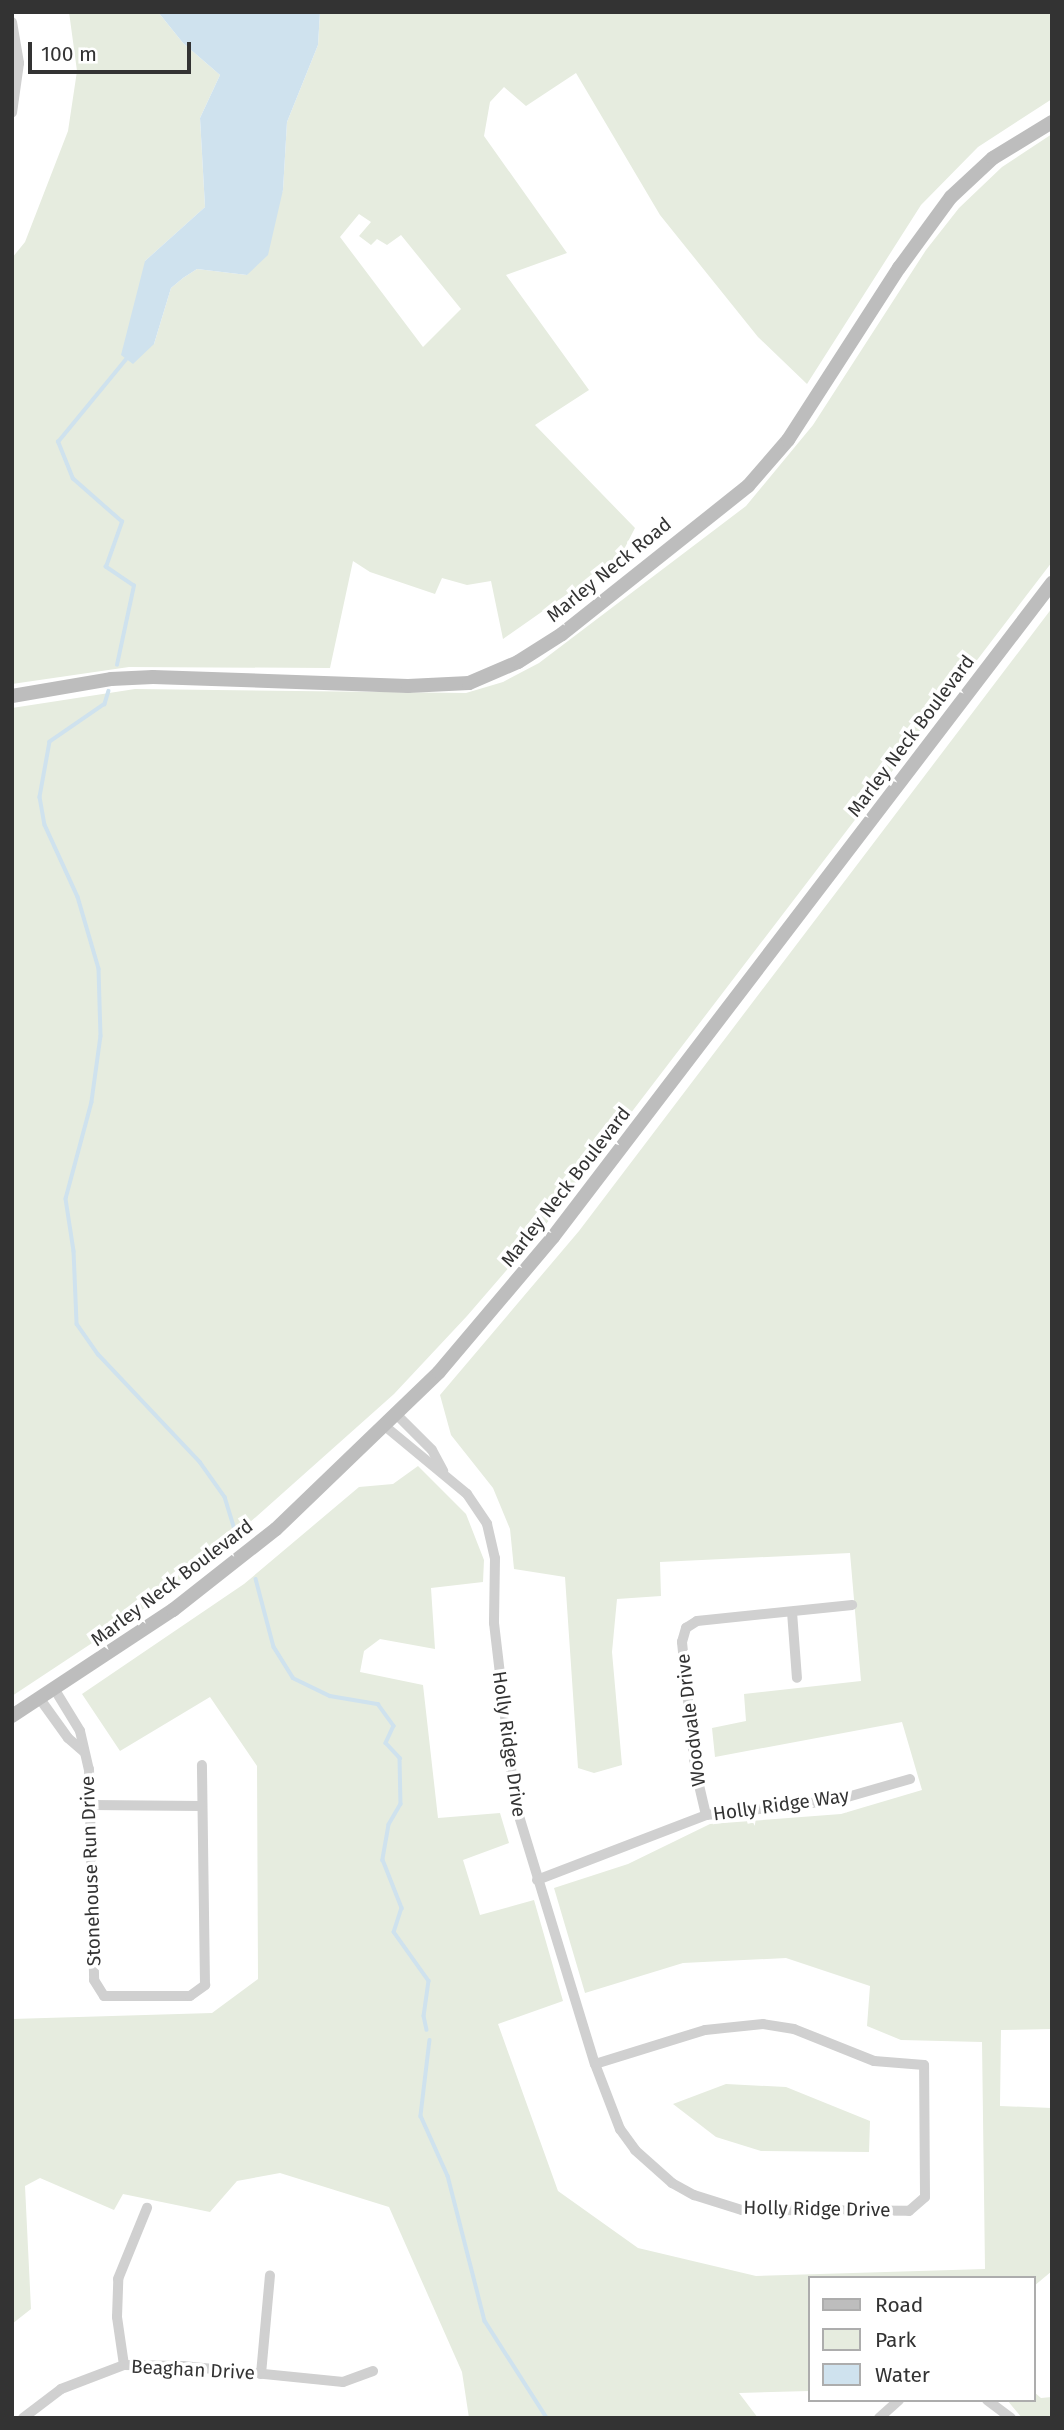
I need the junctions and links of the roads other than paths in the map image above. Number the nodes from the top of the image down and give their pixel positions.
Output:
1 (12, 22) edge
2 (12, 113) edge
3 (1052, 122) edge
4 (1052, 583) edge
5 (12, 696) edge
6 (397, 1415) junction
7 (386, 1427) junction
8 (443, 1471) junction
9 (852, 1605) dead end
10 (792, 1612) junction
11 (797, 1678) dead end
12 (55, 1690) junction
13 (40, 1699) junction
14 (12, 1716) edge
15 (84, 1752) junction
16 (202, 1765) dead end
17 (910, 1779) dead end
18 (91, 1805) junction
19 (202, 1806) junction
20 (705, 1815) junction
21 (537, 1880) junction
22 (595, 2064) junction
23 (147, 2208) dead end
24 (270, 2275) dead end
25 (124, 2365) junction
26 (373, 2371) dead end
27 (261, 2374) junction
28 (897, 2402) edge
29 (990, 2402) edge
30 (23, 2418) edge
31 (879, 2418) edge
32 (1011, 2418) edge

1 - 2 street
3 - 5 main road, Marley Neck Road
4 - 6 main road, Marley Neck Boulevard
6 - 7 main road, Marley Neck Boulevard
6 - 8 street, Holly Ridge Drive
7 - 8 street, Holly Ridge Drive
7 - 12 main road, Marley Neck Boulevard
8 - 21 street, Holly Ridge Drive
9 - 10 street, Woodvale Drive
10 - 11 street
10 - 20 street, Woodvale Drive
12 - 13 main road, Marley Neck Boulevard
12 - 15 street, Stonehouse Run Drive
13 - 14 main road, Marley Neck Boulevard
13 - 15 street, Stonehouse Run Drive
15 - 18 street, Stonehouse Run Drive
16 - 19 street, Stonehouse Run Drive
17 - 20 street, Holly Ridge Way
18 - 19 street
18 - 19 street, Stonehouse Run Drive
20 - 21 street, Holly Ridge Way
21 - 22 street, Holly Ridge Drive
22 - 22 street, Holly Ridge Drive
23 - 25 street
24 - 27 street
25 - 27 street, Beaghan Drive
25 - 30 street, Beaghan Drive
26 - 27 street, Beaghan Drive
28 - 31 street
29 - 32 street

